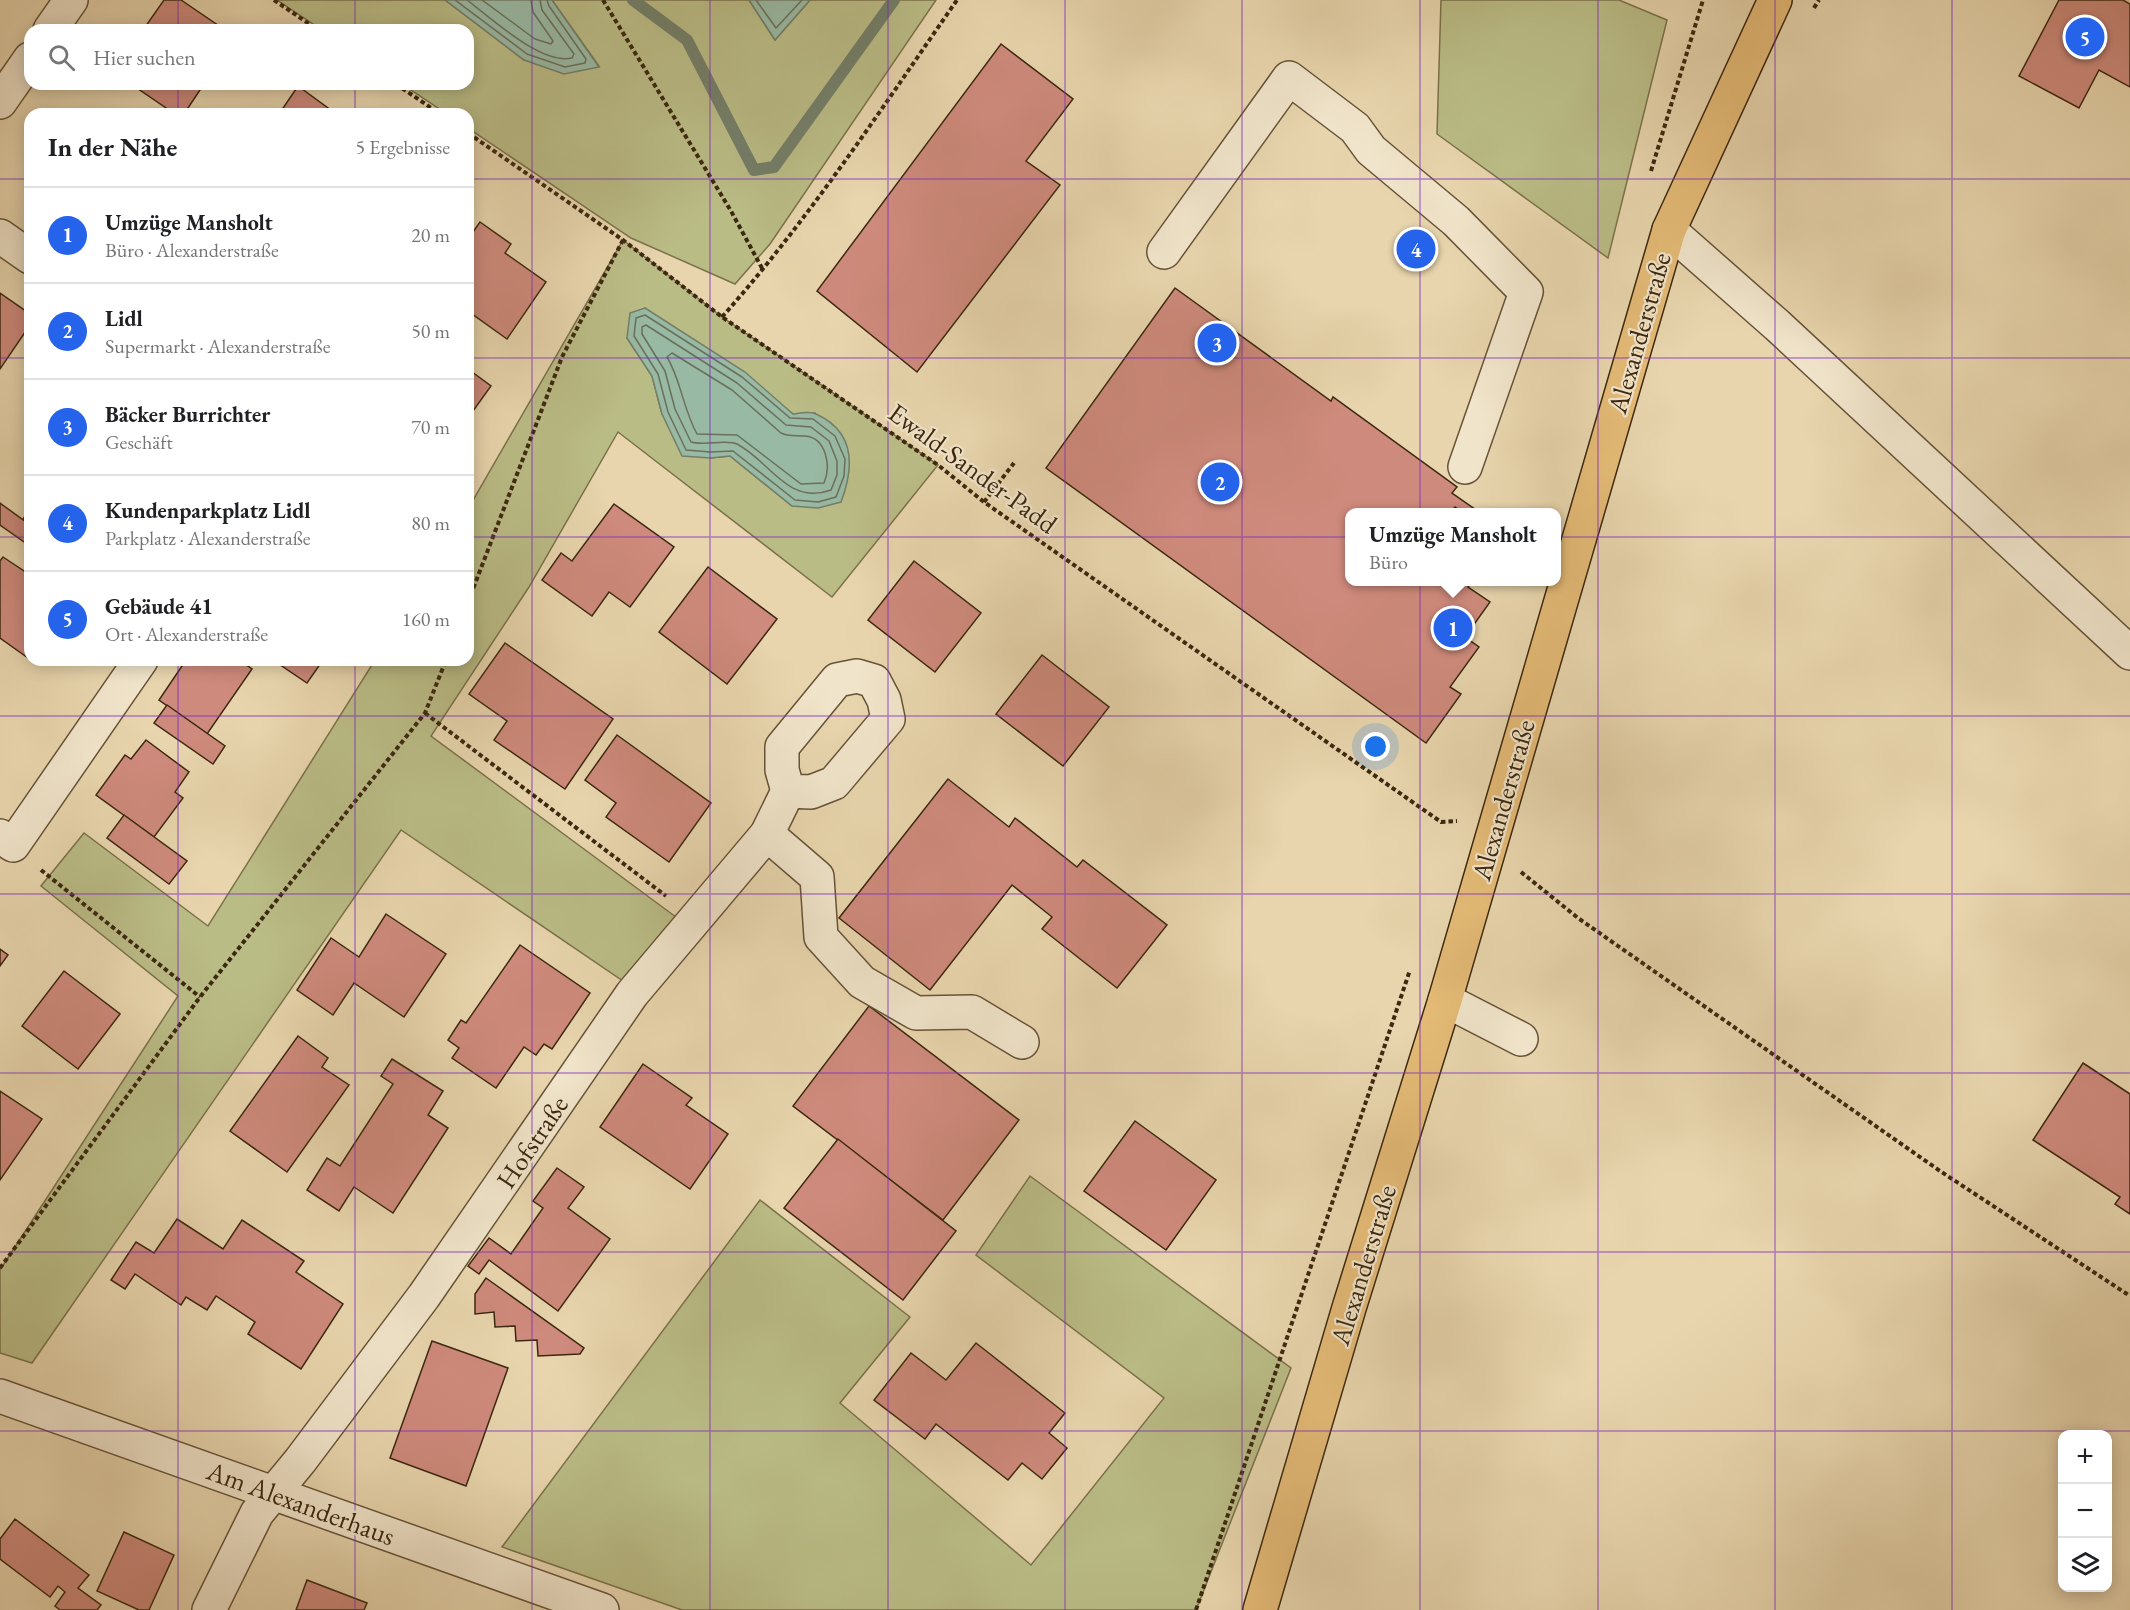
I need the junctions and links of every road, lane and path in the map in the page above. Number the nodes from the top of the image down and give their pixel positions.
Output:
1 (71, 0) edge
2 (274, 0) edge
3 (603, 0) edge
4 (957, 0) edge
5 (1775, 0) edge
6 (54, 24) edge
7 (309, 24) edge
8 (24, 68) edge
9 (405, 90) edge
10 (0, 102) edge
11 (431, 108) edge
12 (474, 137) edge
13 (1669, 230) junction
14 (0, 236) edge
15 (623, 240) junction
16 (1164, 252) dead end
17 (24, 253) edge
18 (763, 270) junction
19 (722, 317) junction
20 (1014, 463) dead end
21 (1465, 467) dead end
22 (984, 502) junction
23 (474, 587) edge
24 (2130, 653) edge
25 (136, 666) edge
26 (444, 666) edge
27 (425, 714) junction
28 (788, 791) dead end
29 (1456, 832) dead end
30 (767, 834) junction
31 (6, 840) edge
32 (1516, 868) dead end
33 (697, 919) junction
34 (1411, 968) dead end
35 (200, 997) junction
36 (1445, 1000) junction
37 (1521, 1039) dead end
38 (1022, 1042) dead end
39 (0, 1268) edge
40 (2130, 1296) edge
41 (0, 1396) edge
42 (274, 1493) junction
43 (209, 1610) edge
44 (602, 1610) edge
45 (1196, 1610) edge
46 (1260, 1610) edge

1 - 6 street
2 - 7 path
3 - 18 path
4 - 18 path
5 - 13 main road, Alexanderstraße
8 - 10 street
9 - 11 path
12 - 15 path, Ewald-Sander-Padd
13 - 24 street
13 - 36 main road, Alexanderstraße
14 - 17 street
15 - 19 path, Ewald-Sander-Padd
15 - 23 path
16 - 21 street
18 - 19 path
19 - 22 path, Ewald-Sander-Padd
20 - 22 path
22 - 29 path, Ewald-Sander-Padd
25 - 31 street
26 - 27 path
27 - 33 path
27 - 35 path
28 - 30 street, Hofstraße
30 - 33 street, Hofstraße
30 - 38 street
31 - 35 path
32 - 40 path
33 - 42 street, Hofstraße
34 - 45 path
35 - 39 path
36 - 37 street
36 - 46 main road, Alexanderstraße
41 - 42 street, Am Alexanderhaus
42 - 43 street, Hofstraße
42 - 44 street, Am Alexanderhaus

